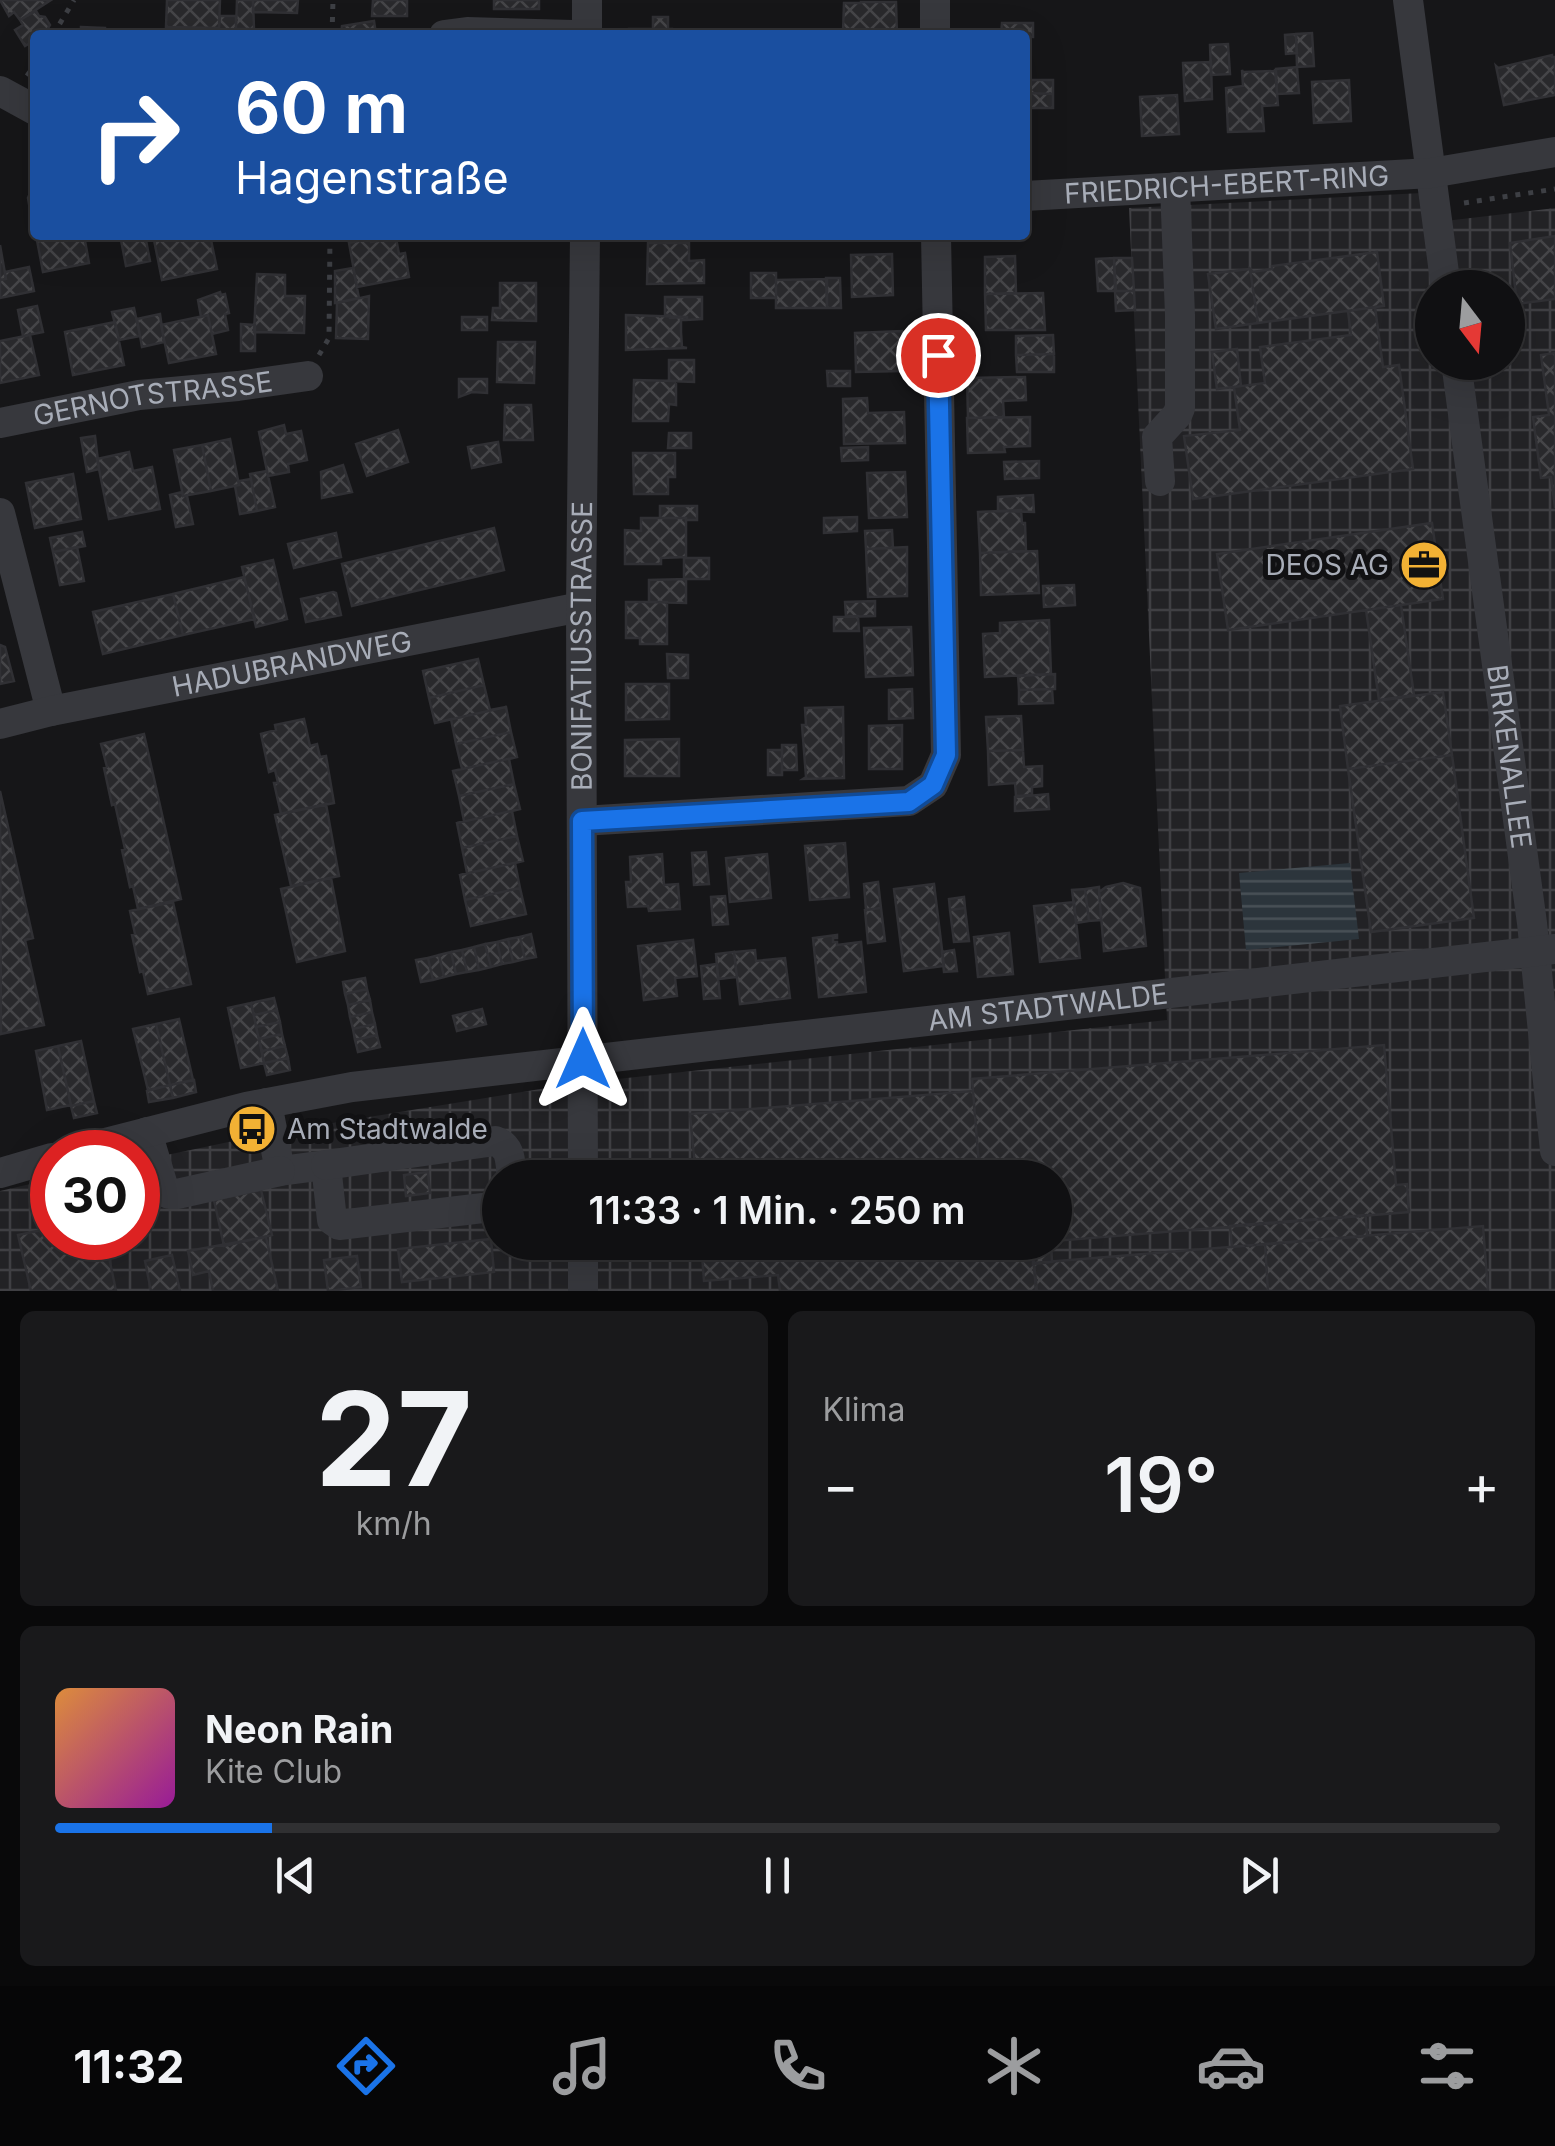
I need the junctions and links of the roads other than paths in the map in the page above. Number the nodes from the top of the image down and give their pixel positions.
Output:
1 (587, 0) edge
2 (936, 0) edge
3 (1408, 0) edge
4 (587, 30) edge
5 (936, 30) edge
6 (1555, 152) edge
7 (1431, 172) junction
8 (1175, 188) junction
9 (1030, 196) edge
10 (585, 240) edge
11 (936, 240) edge
12 (1444, 270) edge
13 (308, 376) road end
14 (1459, 380) edge
15 (0, 424) edge
16 (1160, 481) dead end
17 (0, 512) edge
18 (581, 607) junction
19 (51, 711) junction
20 (0, 724) edge
21 (582, 821) junction
22 (1545, 950) edge
23 (583, 1059) junction
24 (267, 1103) junction
25 (155, 1130) edge
26 (1555, 1151) edge
27 (510, 1160) edge
28 (584, 1160) edge
29 (30, 1164) edge
30 (326, 1165) junction
31 (280, 1171) junction
32 (0, 1173) edge
33 (160, 1176) edge
34 (482, 1208) edge
35 (583, 1260) edge
36 (583, 1291) edge

1 - 4 street
2 - 5 street
3 - 7 street
6 - 7 street, FRIEDRICH-EBERT-RING
7 - 8 street, FRIEDRICH-EBERT-RING
7 - 12 street
8 - 9 street, FRIEDRICH-EBERT-RING
8 - 16 street
10 - 18 street, BONIFATIUSSTRASSE
11 - 21 street
13 - 15 street, GERNOTSTRASSE
14 - 22 street, BIRKENALLEE
17 - 19 street
18 - 19 street, HADUBRANDWEG
18 - 21 street, BONIFATIUSSTRASSE
19 - 20 street, HADUBRANDWEG
21 - 23 street, BONIFATIUSSTRASSE
22 - 23 street, AM STADTWALDE
22 - 26 street, BIRKENALLEE
23 - 24 street, AM STADTWALDE
23 - 28 street, BONIFATIUSSTRASSE
24 - 25 street, AM STADTWALDE
24 - 31 street
27 - 30 street
29 - 32 street
30 - 31 street
30 - 34 street
31 - 33 street
35 - 36 street

